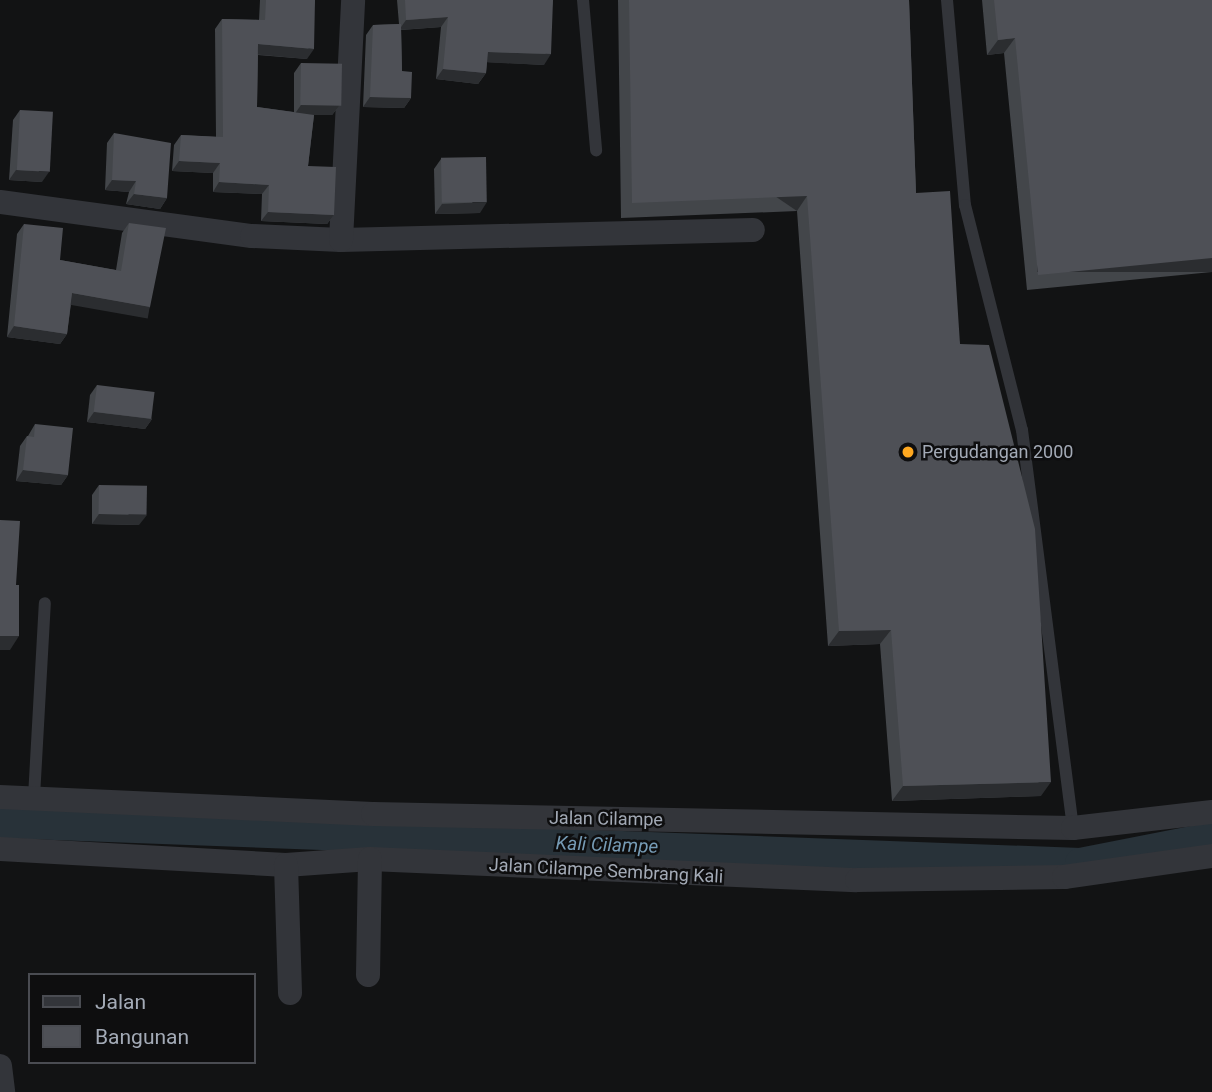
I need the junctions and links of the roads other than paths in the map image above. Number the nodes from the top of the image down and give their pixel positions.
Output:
1 (353, 0) edge
2 (583, 0) edge
3 (947, 0) edge
4 (596, 150) dead end
5 (0, 202) edge
6 (753, 230) dead end
7 (341, 240) junction
8 (45, 603) dead end
9 (0, 797) edge
10 (34, 797) junction
11 (1212, 813) edge
12 (1073, 828) junction
13 (0, 849) edge
14 (1212, 856) edge
15 (370, 859) junction
16 (286, 864) junction
17 (368, 975) dead end
18 (290, 993) dead end
19 (0, 1066) edge
20 (3, 1092) edge

1 - 7 street
2 - 4 lane
3 - 12 lane
5 - 7 street
6 - 7 street
8 - 10 lane
9 - 10 street, Jalan Cilampe
10 - 12 street, Jalan Cilampe
11 - 12 street, Jalan Cilampe
13 - 16 street, Jalan Cilampe Sembrang Kali
14 - 15 street, Jalan Cilampe Sembrang Kali
15 - 16 street, Jalan Cilampe Sembrang Kali
15 - 17 street
16 - 18 street
19 - 20 street

